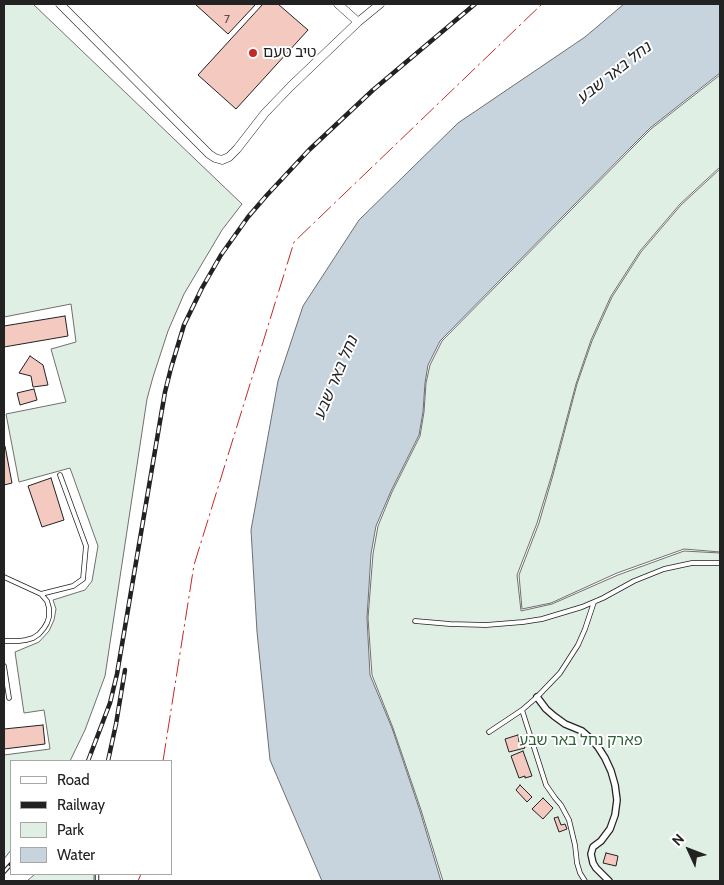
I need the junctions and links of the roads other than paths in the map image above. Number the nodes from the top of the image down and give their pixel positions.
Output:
1 (60, 4) edge
2 (338, 4) edge
3 (380, 4) edge
4 (358, 22) junction
5 (60, 475) dead end
6 (720, 563) edge
7 (4, 577) edge
8 (41, 594) junction
9 (594, 602) junction
10 (415, 621) dead end
11 (4, 641) edge
12 (4, 666) edge
13 (537, 697) junction
14 (9, 698) dead end
15 (522, 710) junction
16 (489, 732) dead end
17 (585, 881) edge
18 (609, 881) edge

1 - 4 street
2 - 4 street
3 - 4 street
5 - 8 lane
6 - 9 lane
7 - 8 lane
8 - 11 lane
9 - 10 lane
9 - 13 lane
12 - 14 lane
13 - 15 lane
13 - 18 street
15 - 16 lane
15 - 17 lane

